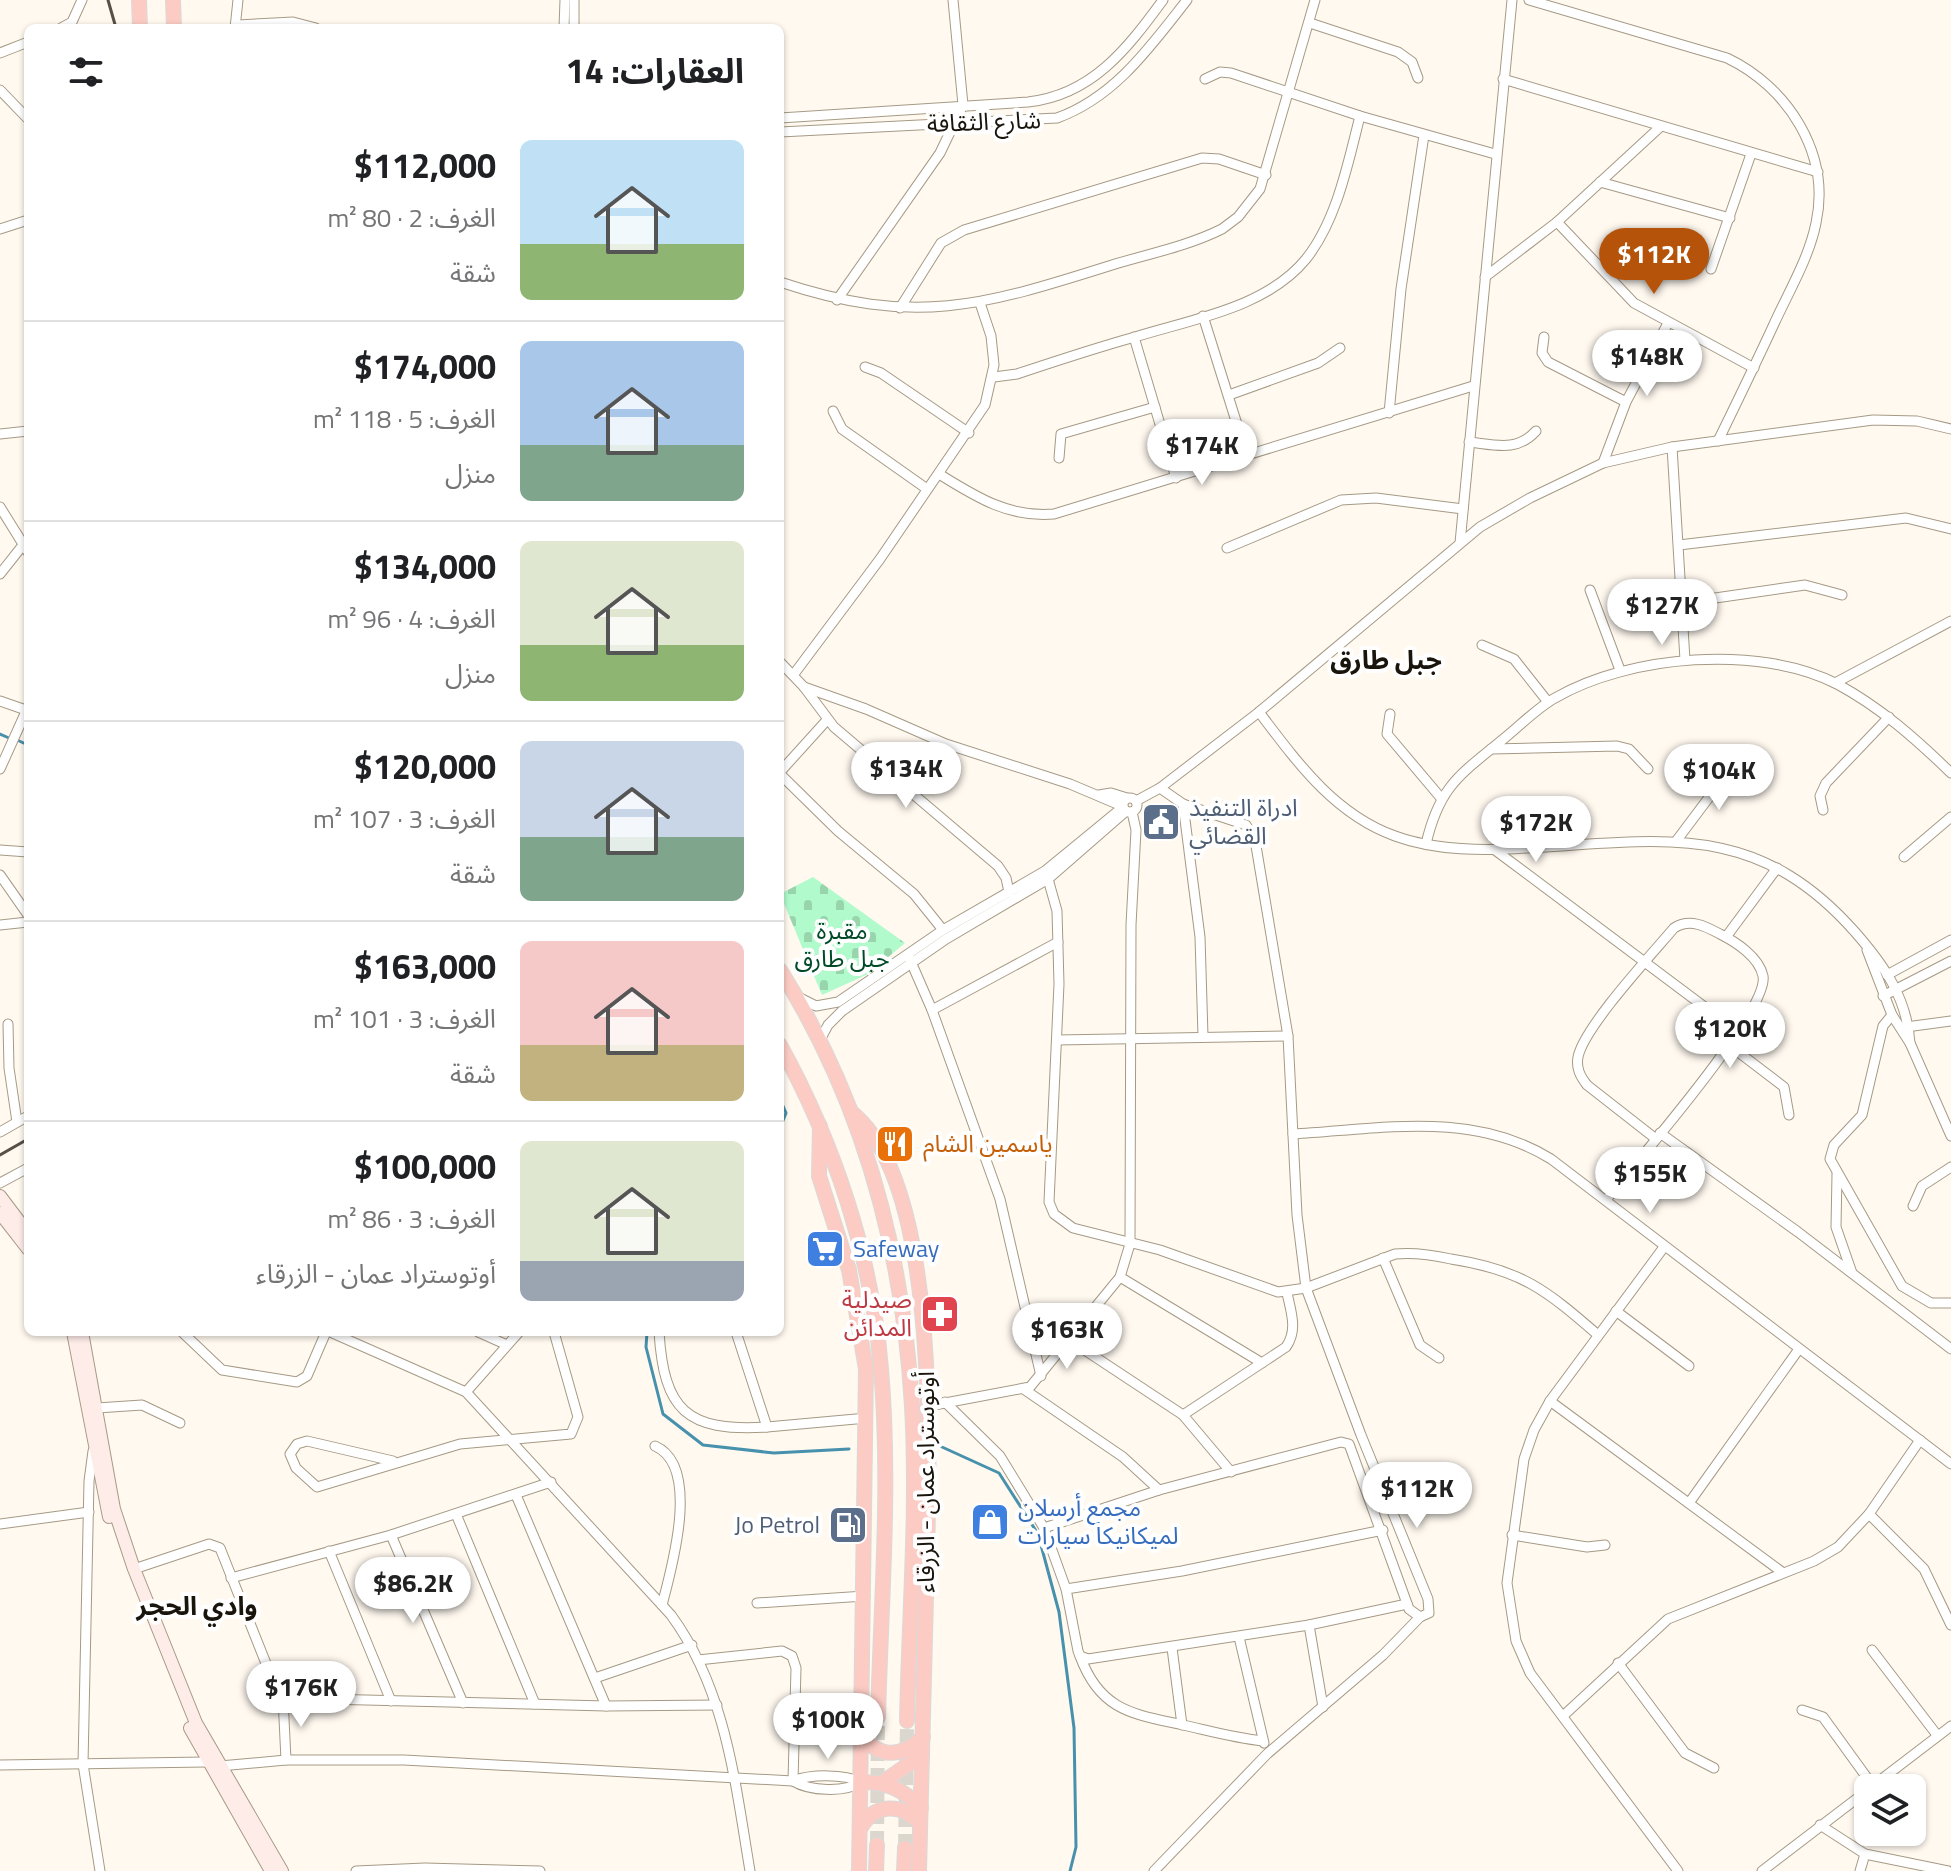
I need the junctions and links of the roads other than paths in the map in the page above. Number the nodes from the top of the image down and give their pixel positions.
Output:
1 (82, 0) edge
2 (173, 0) edge
3 (238, 0) edge
4 (565, 0) edge
5 (574, 0) edge
6 (953, 0) edge
7 (1163, 0) edge
8 (1187, 0) edge
9 (1315, 0) edge
10 (1512, 0) edge
11 (1529, 0) edge
12 (138, 1) edge
13 (1310, 23) junction
14 (68, 24) edge
15 (140, 24) edge
16 (174, 24) edge
17 (237, 24) edge
18 (271, 24) edge
19 (309, 24) edge
20 (564, 24) edge
21 (574, 24) edge
22 (24, 44) edge
23 (0, 53) edge
24 (1418, 78) dead end
25 (1205, 79) dead end
26 (1503, 79) junction
27 (0, 90) edge
28 (1291, 92) junction
29 (963, 105) junction
30 (24, 115) edge
31 (1360, 116) junction
32 (784, 118) edge
33 (957, 122) junction
34 (1659, 128) junction
35 (784, 132) edge
36 (1424, 135) junction
37 (1495, 154) junction
38 (1751, 154) junction
39 (1818, 172) junction
40 (1266, 175) junction
41 (1600, 182) junction
42 (1730, 218) junction
43 (24, 221) edge
44 (1557, 222) junction
45 (0, 229) edge
46 (1711, 269) dead end
47 (1485, 277) junction
48 (784, 283) edge
49 (837, 300) junction
50 (980, 303) junction
51 (900, 308) junction
52 (1203, 316) junction
53 (1668, 323) junction
54 (1134, 337) junction
55 (1544, 337) dead end
56 (1340, 348) dead end
57 (865, 367) dead end
58 (1754, 368) junction
59 (994, 377) junction
60 (1473, 386) junction
61 (1229, 395) junction
62 (1626, 402) junction
63 (1155, 407) junction
64 (833, 411) dead end
65 (1389, 413) junction
66 (1951, 429) edge
67 (24, 431) edge
68 (1536, 431) dead end
69 (969, 433) junction
70 (0, 434) edge
71 (1718, 441) junction
72 (1469, 442) junction
73 (1672, 447) junction
74 (1247, 456) junction
75 (1059, 458) dead end
76 (1603, 463) junction
77 (939, 474) junction
78 (1176, 478) junction
79 (927, 489) junction
80 (0, 507) edge
81 (1463, 509) junction
82 (3, 518) edge
83 (1951, 529) edge
84 (1460, 543) junction
85 (1679, 545) junction
86 (24, 548) edge
87 (1227, 548) dead end
88 (24, 550) edge
89 (0, 574) edge
90 (1590, 590) dead end
91 (1842, 595) dead end
92 (1681, 603) junction
93 (1951, 621) edge
94 (1482, 645) dead end
95 (1685, 660) junction
96 (784, 665) edge
97 (1620, 670) junction
98 (794, 674) junction
99 (1835, 683) junction
100 (804, 687) junction
101 (0, 701) edge
102 (1548, 702) junction
103 (24, 707) edge
104 (1259, 712) junction
105 (1390, 714) dead end
106 (1889, 717) junction
107 (827, 720) junction
108 (24, 723) edge
109 (1491, 749) junction
110 (1734, 764) dead end
111 (784, 768) edge
112 (0, 769) edge
113 (1648, 769) dead end
114 (1951, 773) edge
115 (784, 777) edge
116 (1160, 788) junction
117 (1441, 798) junction
118 (1183, 804) junction
119 (1128, 806) junction
120 (1823, 810) dead end
121 (1951, 817) edge
122 (1677, 840) junction
123 (1426, 844) junction
124 (0, 850) edge
125 (1495, 850) junction
126 (24, 852) edge
127 (1904, 857) dead end
128 (1777, 868) junction
129 (0, 875) edge
130 (1048, 879) junction
131 (1009, 892) junction
132 (14, 897) junction
133 (24, 898) edge
134 (24, 910) edge
135 (24, 922) edge
136 (0, 925) edge
137 (943, 930) junction
138 (1726, 937) junction
139 (1951, 940) edge
140 (1864, 941) junction
141 (1058, 942) junction
142 (908, 955) junction
143 (1951, 961) edge
144 (1644, 963) junction
145 (912, 966) junction
146 (1890, 973) junction
147 (784, 976) edge
148 (1877, 980) junction
149 (1897, 990) junction
150 (796, 996) junction
151 (1883, 996) junction
152 (932, 1010) junction
153 (1892, 1015) junction
154 (1951, 1021) edge
155 (8, 1024) dead end
156 (1904, 1028) junction
157 (1738, 1032) junction
158 (1203, 1036) junction
159 (1288, 1036) junction
160 (1131, 1038) junction
161 (1057, 1040) junction
162 (819, 1042) junction
163 (1729, 1045) junction
164 (784, 1053) edge
165 (851, 1112) junction
166 (1789, 1115) dead end
167 (24, 1118) edge
168 (17, 1122) junction
169 (820, 1126) junction
170 (0, 1132) edge
171 (1293, 1134) junction
172 (1658, 1136) junction
173 (1951, 1136) edge
174 (1951, 1167) edge
175 (24, 1170) edge
176 (1837, 1174) junction
177 (0, 1183) edge
178 (0, 1196) edge
179 (1606, 1200) junction
180 (1913, 1206) dead end
181 (0, 1213) edge
182 (24, 1228) edge
183 (24, 1244) edge
184 (1130, 1244) junction
185 (1664, 1247) junction
186 (915, 1258) junction
187 (1383, 1258) junction
188 (895, 1261) junction
189 (865, 1267) junction
190 (849, 1270) junction
191 (1852, 1273) junction
192 (1120, 1277) junction
193 (1306, 1288) junction
194 (1287, 1293) junction
195 (1951, 1303) edge
196 (1616, 1311) junction
197 (1598, 1335) junction
198 (74, 1336) edge
199 (83, 1336) edge
200 (186, 1336) edge
201 (326, 1336) edge
202 (337, 1336) edge
203 (487, 1336) edge
204 (515, 1336) edge
205 (555, 1336) edge
206 (659, 1336) edge
207 (737, 1336) edge
208 (1071, 1341) junction
209 (507, 1345) junction
210 (1799, 1349) junction
211 (1951, 1349) edge
212 (1439, 1358) dead end
213 (1262, 1363) junction
214 (1689, 1366) dead end
215 (1041, 1376) junction
216 (1025, 1390) junction
217 (466, 1392) junction
218 (1550, 1401) junction
219 (945, 1402) junction
220 (929, 1406) junction
221 (97, 1408) junction
222 (1183, 1415) junction
223 (867, 1418) junction
224 (180, 1423) dead end
225 (767, 1427) junction
226 (509, 1438) junction
227 (1920, 1440) junction
228 (655, 1446) dead end
229 (93, 1451) junction
230 (393, 1461) junction
231 (1951, 1464) edge
232 (1231, 1472) junction
233 (551, 1482) junction
234 (1159, 1490) junction
235 (516, 1495) junction
236 (1689, 1503) junction
237 (89, 1512) junction
238 (456, 1514) junction
239 (1869, 1514) junction
240 (0, 1524) edge
241 (1044, 1528) junction
242 (1383, 1530) junction
243 (391, 1535) junction
244 (1512, 1535) junction
245 (1605, 1545) dead end
246 (329, 1551) junction
247 (134, 1569) junction
248 (1782, 1572) junction
249 (231, 1578) junction
250 (1066, 1589) junction
251 (865, 1596) junction
252 (757, 1603) dead end
253 (1407, 1604) junction
254 (662, 1605) junction
255 (1420, 1617) junction
256 (1309, 1625) junction
257 (1951, 1625) edge
258 (1239, 1637) junction
259 (692, 1645) junction
260 (1172, 1648) junction
261 (1872, 1650) dead end
262 (1080, 1656) junction
263 (698, 1660) junction
264 (1618, 1663) junction
265 (595, 1678) junction
266 (283, 1698) junction
267 (391, 1701) junction
268 (463, 1703) junction
269 (535, 1704) junction
270 (717, 1705) junction
271 (606, 1706) junction
272 (1323, 1707) junction
273 (1802, 1710) dead end
274 (1563, 1716) junction
275 (878, 1717) tunnel mouth
276 (907, 1721) tunnel mouth
277 (1182, 1725) junction
278 (1951, 1726) edge
279 (862, 1734) junction
280 (1937, 1735) junction
281 (923, 1737) junction
282 (1263, 1741) junction
283 (1267, 1754) junction
284 (922, 1755) junction
285 (286, 1760) junction
286 (206, 1762) junction
287 (83, 1764) junction
288 (0, 1765) edge
289 (220, 1766) junction
290 (1714, 1768) dead end
291 (1861, 1774) edge
292 (1888, 1774) edge
293 (735, 1778) junction
294 (793, 1781) junction
295 (861, 1782) junction
296 (883, 1782) junction
297 (1854, 1800) edge
298 (921, 1808) junction
299 (920, 1824) junction
300 (1820, 1825) junction
301 (859, 1829) junction
302 (877, 1845) tunnel mouth
303 (905, 1848) tunnel mouth
304 (1865, 1854) junction
305 (380, 1870) edge
306 (100, 1871) edge
307 (271, 1871) edge
308 (282, 1871) edge
309 (356, 1871) edge
310 (540, 1871) edge
311 (750, 1871) edge
312 (859, 1871) edge
313 (876, 1871) edge
314 (904, 1871) edge
315 (919, 1871) edge
316 (1154, 1871) edge
317 (1678, 1871) edge
318 (1762, 1871) edge
319 (1860, 1871) edge
320 (1948, 1871) edge

1 - 14 street
2 - 16 highway
3 - 17 street
4 - 20 street
5 - 21 street
6 - 29 street
7 - 29 street, شارع الثقافة
8 - 33 street, شارع الثقافة
9 - 13 street
10 - 26 street
11 - 39 street
12 - 15 highway
13 - 24 street
13 - 28 street
18 - 19 street
22 - 23 street
25 - 28 street
26 - 34 street
26 - 37 street
27 - 30 street
28 - 31 street
28 - 40 street
29 - 32 street, شارع الثقافة
29 - 33 street
31 - 36 street
31 - 52 street
33 - 35 street, شارع الثقافة
33 - 49 street
34 - 38 street
34 - 41 street
36 - 37 street
36 - 65 street
37 - 47 street
38 - 39 street
38 - 42 street
39 - 58 street
40 - 50 street
40 - 51 street
41 - 42 street
41 - 44 street
42 - 46 street
43 - 45 street
44 - 47 street
44 - 53 street
47 - 60 street
48 - 49 street
49 - 51 street
50 - 51 street
50 - 59 street
52 - 54 street
52 - 61 street
53 - 58 street
53 - 62 street
54 - 59 street
54 - 63 street
55 - 62 street
56 - 61 street
57 - 69 street
58 - 71 street
59 - 69 street
60 - 65 street
60 - 72 street
61 - 74 street
62 - 76 street
63 - 75 street
63 - 78 street
64 - 79 street
65 - 74 street
66 - 71 street
67 - 70 street
68 - 72 street
69 - 77 street
71 - 73 street
72 - 81 street
73 - 76 street
73 - 85 street
74 - 78 street
76 - 84 street
77 - 78 street
77 - 79 street
79 - 98 street
80 - 82 street
81 - 84 street
81 - 87 street
82 - 86 street
83 - 85 street
84 - 104 street
85 - 92 street
88 - 89 street
90 - 97 street
91 - 92 street
92 - 95 street
93 - 99 street
94 - 102 street
95 - 97 street
95 - 99 street
96 - 98 street
97 - 102 street
98 - 100 street
99 - 106 street
100 - 107 street
100 - 119 street
101 - 103 street
102 - 109 street
104 - 116 street
104 - 123 street
105 - 117 street
106 - 114 street
106 - 120 street
107 - 111 street
107 - 131 street
108 - 112 street
109 - 113 street
109 - 117 street
110 - 122 street
115 - 137 street
116 - 118 street
116 - 119 street
117 - 123 street
118 - 158 street
118 - 159 street
119 - 130 street
119 - 131 street
119 - 160 street
121 - 127 street
122 - 125 street
122 - 128 street
123 - 125 street
124 - 126 street
125 - 144 street
128 - 138 street
128 - 140 street
129 - 132 street
130 - 141 street
130 - 145 street
131 - 137 street
132 - 133 street
132 - 134 street
135 - 136 street
137 - 142 street
138 - 144 street
138 - 157 street
139 - 146 street
140 - 146 street
140 - 148 street
141 - 152 street
141 - 161 street
142 - 145 street
142 - 150 street
143 - 149 street
144 - 157 street
144 - 172 street
145 - 152 street
145 - 162 street
146 - 148 street
146 - 149 street
147 - 150 highway, أوتوستراد عمان - الزرقاء
148 - 151 street
149 - 151 street
149 - 156 street
150 - 162 highway, أوتوستراد عمان - الزرقاء
151 - 153 street
152 - 215 street
153 - 156 street
153 - 176 street
154 - 156 street
155 - 168 street
156 - 173 street
157 - 163 street
158 - 159 street
158 - 160 street
159 - 171 street
160 - 161 street
160 - 184 street
161 - 184 street
162 - 165 highway, أوتوستراد عمان - الزرقاء
163 - 166 street
163 - 172 street
164 - 169 highway, أوتوستراد عمان - الزرقاء
165 - 186 highway, أوتوستراد عمان - الزرقاء
165 - 188 highway, أوتوستراد عمان - الزرقاء
167 - 168 street
168 - 170 street
169 - 189 highway, أوتوستراد عمان - الزرقاء
169 - 190 highway, أوتوستراد عمان - الزرقاء
171 - 179 street
171 - 193 street
172 - 179 street
172 - 191 street
174 - 180 street
175 - 177 street
176 - 191 street
176 - 195 street
178 - 182 main road
179 - 185 street
181 - 183 main road
184 - 192 street
184 - 194 street
185 - 196 street
185 - 210 street
186 - 188 highway
186 - 220 highway, أوتوستراد عمان - الزرقاء
187 - 193 street
187 - 197 street
187 - 212 street
188 - 276 highway, أوتوستراد عمان - الزرقاء
189 - 190 highway
189 - 275 highway, أوتوستراد عمان - الزرقاء
190 - 223 highway, أوتوستراد عمان - الزرقاء
191 - 211 street
192 - 208 street
192 - 213 street
193 - 194 street
193 - 255 street
194 - 213 street
196 - 197 street
196 - 214 street
197 - 218 street
198 - 229 main road
199 - 221 main road
200 - 201 street
202 - 217 street
203 - 209 street
204 - 209 street
205 - 226 street
206 - 225 street
207 - 225 street
208 - 215 street
208 - 222 street
209 - 217 street
210 - 227 street
210 - 236 street
213 - 222 street
215 - 216 street
216 - 219 street
216 - 234 street
217 - 226 street
218 - 236 street
218 - 244 street
219 - 220 street
219 - 241 street
220 - 281 highway, أوتوستراد عمان - الزرقاء
221 - 224 street
221 - 247 main road
222 - 232 street
223 - 225 street
223 - 251 highway, أوتوستراد عمان - الزرقاء
226 - 230 street
226 - 233 street
227 - 231 street
227 - 239 street
228 - 254 street
229 - 237 street
229 - 286 main road
230 - 230 street
232 - 234 street
232 - 242 street
233 - 235 street
233 - 254 street
234 - 241 street
235 - 238 street
235 - 265 street
236 - 248 street
237 - 240 street
237 - 287 street
238 - 243 street
238 - 269 street
239 - 248 street
239 - 257 street
241 - 250 street
242 - 250 street
242 - 253 street
243 - 246 street
243 - 268 street
244 - 245 street
244 - 274 street
246 - 249 street
246 - 267 street
247 - 249 street
247 - 289 main road
248 - 264 street
249 - 266 street
250 - 262 street
251 - 252 street
251 - 279 highway, أوتوستراد عمان - الزرقاء
253 - 255 street
253 - 256 street
254 - 259 street
255 - 272 street
256 - 258 street
256 - 272 street
258 - 260 street
258 - 282 street
259 - 263 street
259 - 265 street
260 - 262 street
260 - 277 street
261 - 280 street
262 - 277 street
263 - 270 street
263 - 294 street
264 - 274 street
264 - 290 street
265 - 271 street
266 - 267 street
266 - 285 street
267 - 268 street
268 - 269 street
269 - 271 street
270 - 271 street
270 - 293 street
272 - 283 street
273 - 291 street
274 - 317 street
277 - 282 street
278 - 280 street
279 - 281 highway
279 - 295 highway, أوتوستراد عمان - الزرقاء
280 - 292 street
281 - 284 highway, أوتوستراد عمان - الزرقاء
282 - 283 street
283 - 316 street
284 - 296 highway
284 - 298 highway, أوتوستراد عمان - الزرقاء
285 - 289 street
285 - 293 street
286 - 287 street
286 - 307 main road
287 - 288 street
287 - 306 street
289 - 308 main road
293 - 294 street
293 - 311 street
294 - 295 street
295 - 296 highway
295 - 301 highway, أوتوستراد عمان - الزرقاء
296 - 298 highway
297 - 300 street
298 - 299 highway, أوتوستراد عمان - الزرقاء
299 - 301 highway
299 - 315 highway, أوتوستراد عمان - الزرقاء
300 - 304 street
300 - 318 street
301 - 312 highway, أوتوستراد عمان - الزرقاء
302 - 313 highway
303 - 314 highway
304 - 319 street
304 - 320 street
305 - 309 street
305 - 310 street

